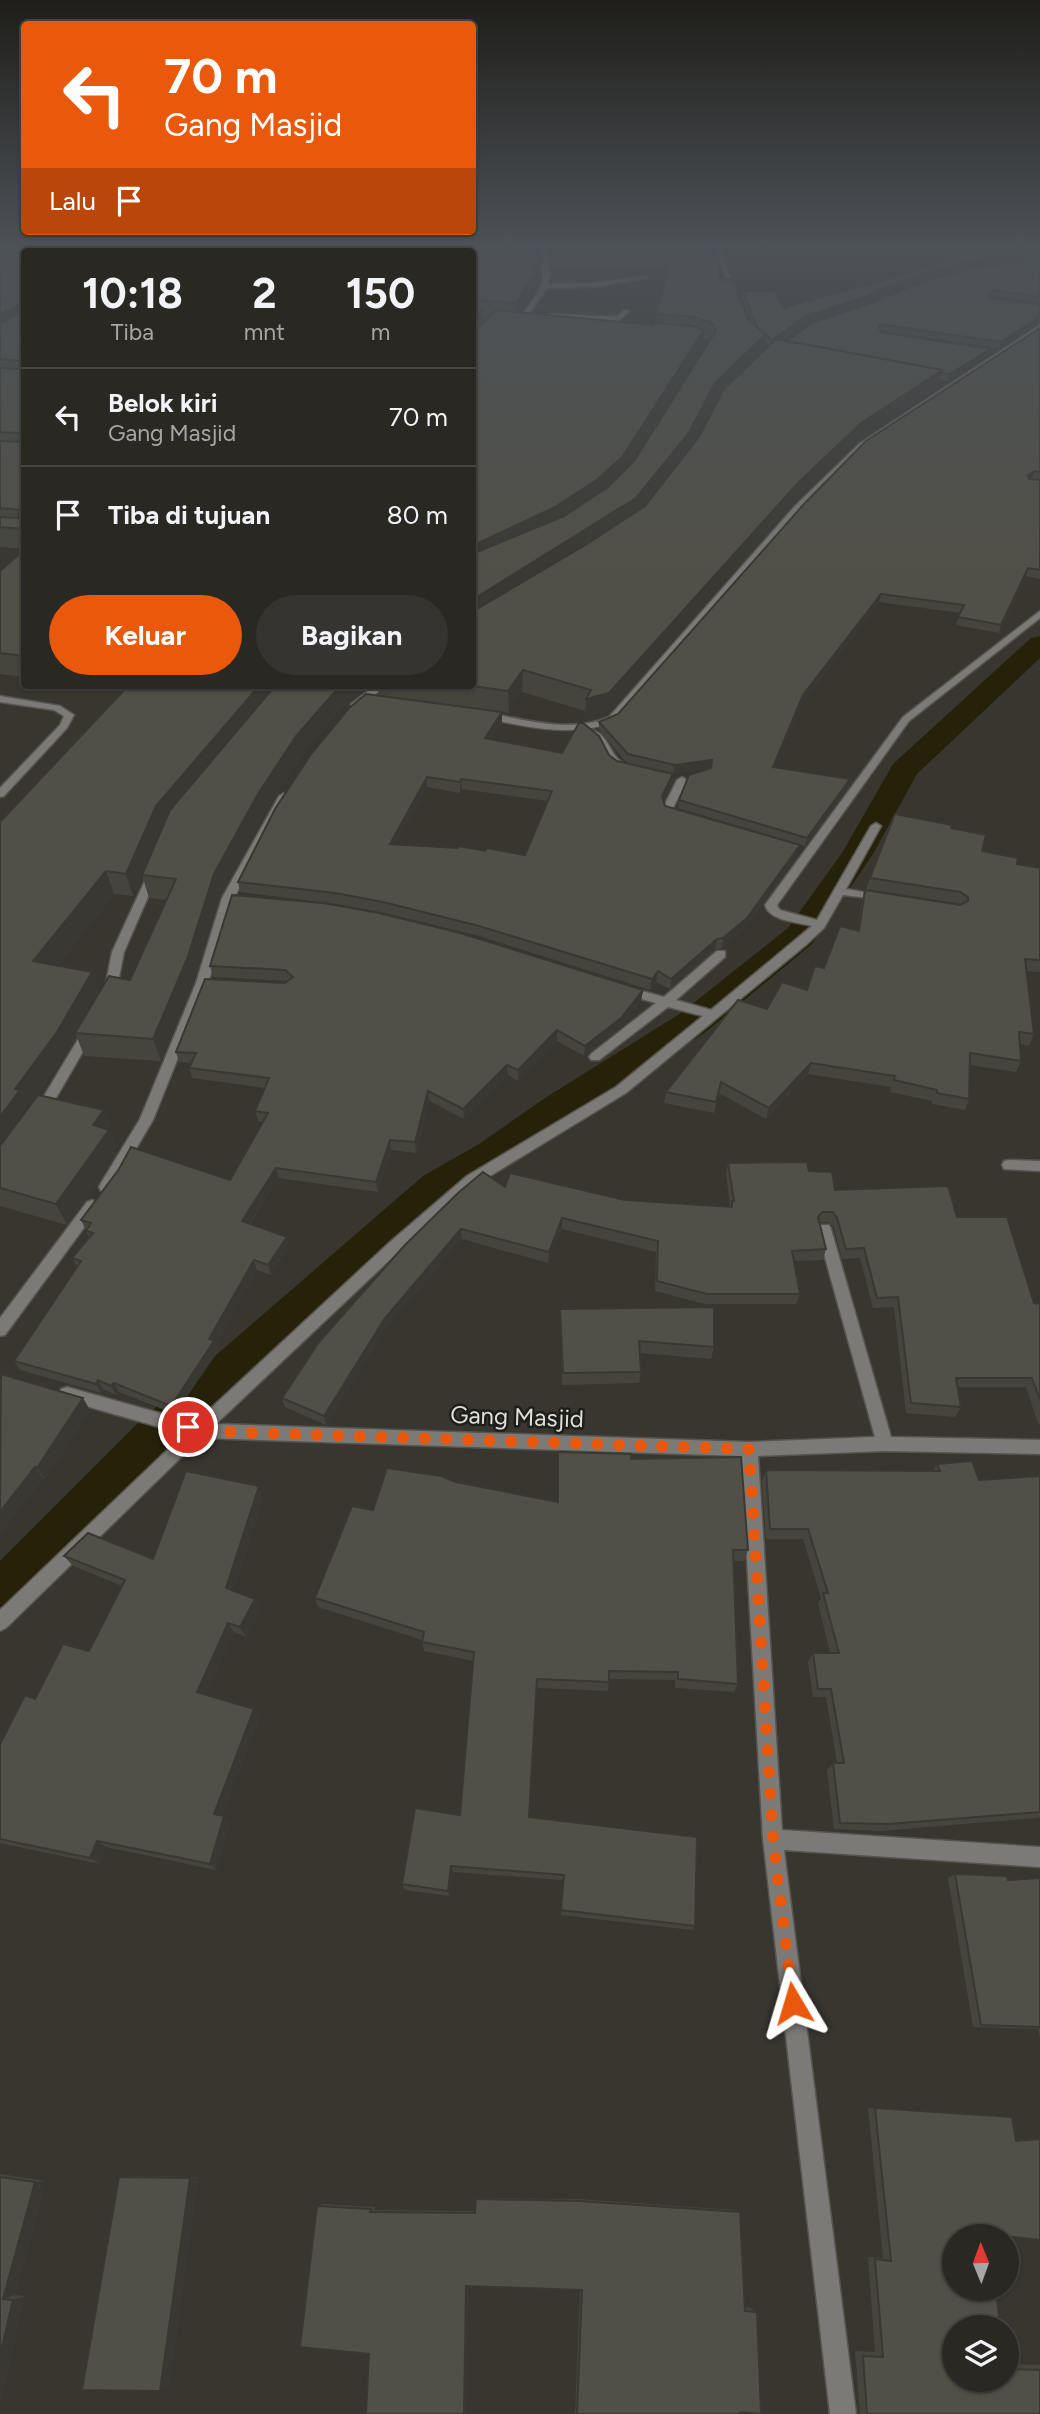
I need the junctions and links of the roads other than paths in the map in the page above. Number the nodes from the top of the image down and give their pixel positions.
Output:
1 (993, 359) edge
2 (935, 383) edge
3 (948, 386) junction
4 (1040, 614) edge
5 (376, 689) edge
6 (363, 698) junction
7 (0, 699) edge
8 (377, 700) edge
9 (473, 713) edge
10 (345, 714) edge
11 (587, 728) junction
12 (638, 772) edge
13 (667, 779) edge
14 (292, 785) edge
15 (0, 794) edge
16 (692, 820) edge
17 (876, 826) dead end
18 (797, 849) edge
19 (810, 853) junction
20 (157, 862) edge
21 (839, 891) junction
22 (228, 898) junction
23 (242, 900) edge
24 (891, 900) edge
25 (816, 925) junction
26 (721, 954) edge
27 (609, 985) edge
28 (666, 1002) junction
29 (104, 1005) edge
30 (710, 1015) junction
31 (97, 1017) edge
32 (595, 1057) dead end
33 (33, 1124) edge
34 (1009, 1165) dead end
35 (1040, 1166) edge
36 (824, 1229) edge
37 (0, 1330) edge
38 (49, 1389) edge
39 (193, 1429) junction
40 (885, 1444) junction
41 (1040, 1447) edge
42 (749, 1449) junction
43 (0, 1622) edge
44 (773, 1839) junction
45 (1040, 1857) edge
46 (844, 2414) edge

1 - 3 street
2 - 3 street
3 - 11 street
4 - 19 street
5 - 6 street
6 - 8 street
6 - 10 street
7 - 15 street
9 - 11 street
11 - 12 street
13 - 16 street
14 - 22 street
17 - 21 street
18 - 19 street
19 - 25 street
20 - 29 street
21 - 24 street
21 - 25 street
22 - 23 street
22 - 37 street
25 - 30 street
26 - 28 street
27 - 28 street
28 - 30 street
28 - 32 street
30 - 39 street
31 - 33 street
34 - 35 street
36 - 40 street
38 - 39 street, Gang Masjid
39 - 42 street, Gang Masjid
39 - 43 street
40 - 41 street, Gang Masjid
40 - 42 street, Gang Masjid
42 - 44 street
44 - 45 street
44 - 46 street

